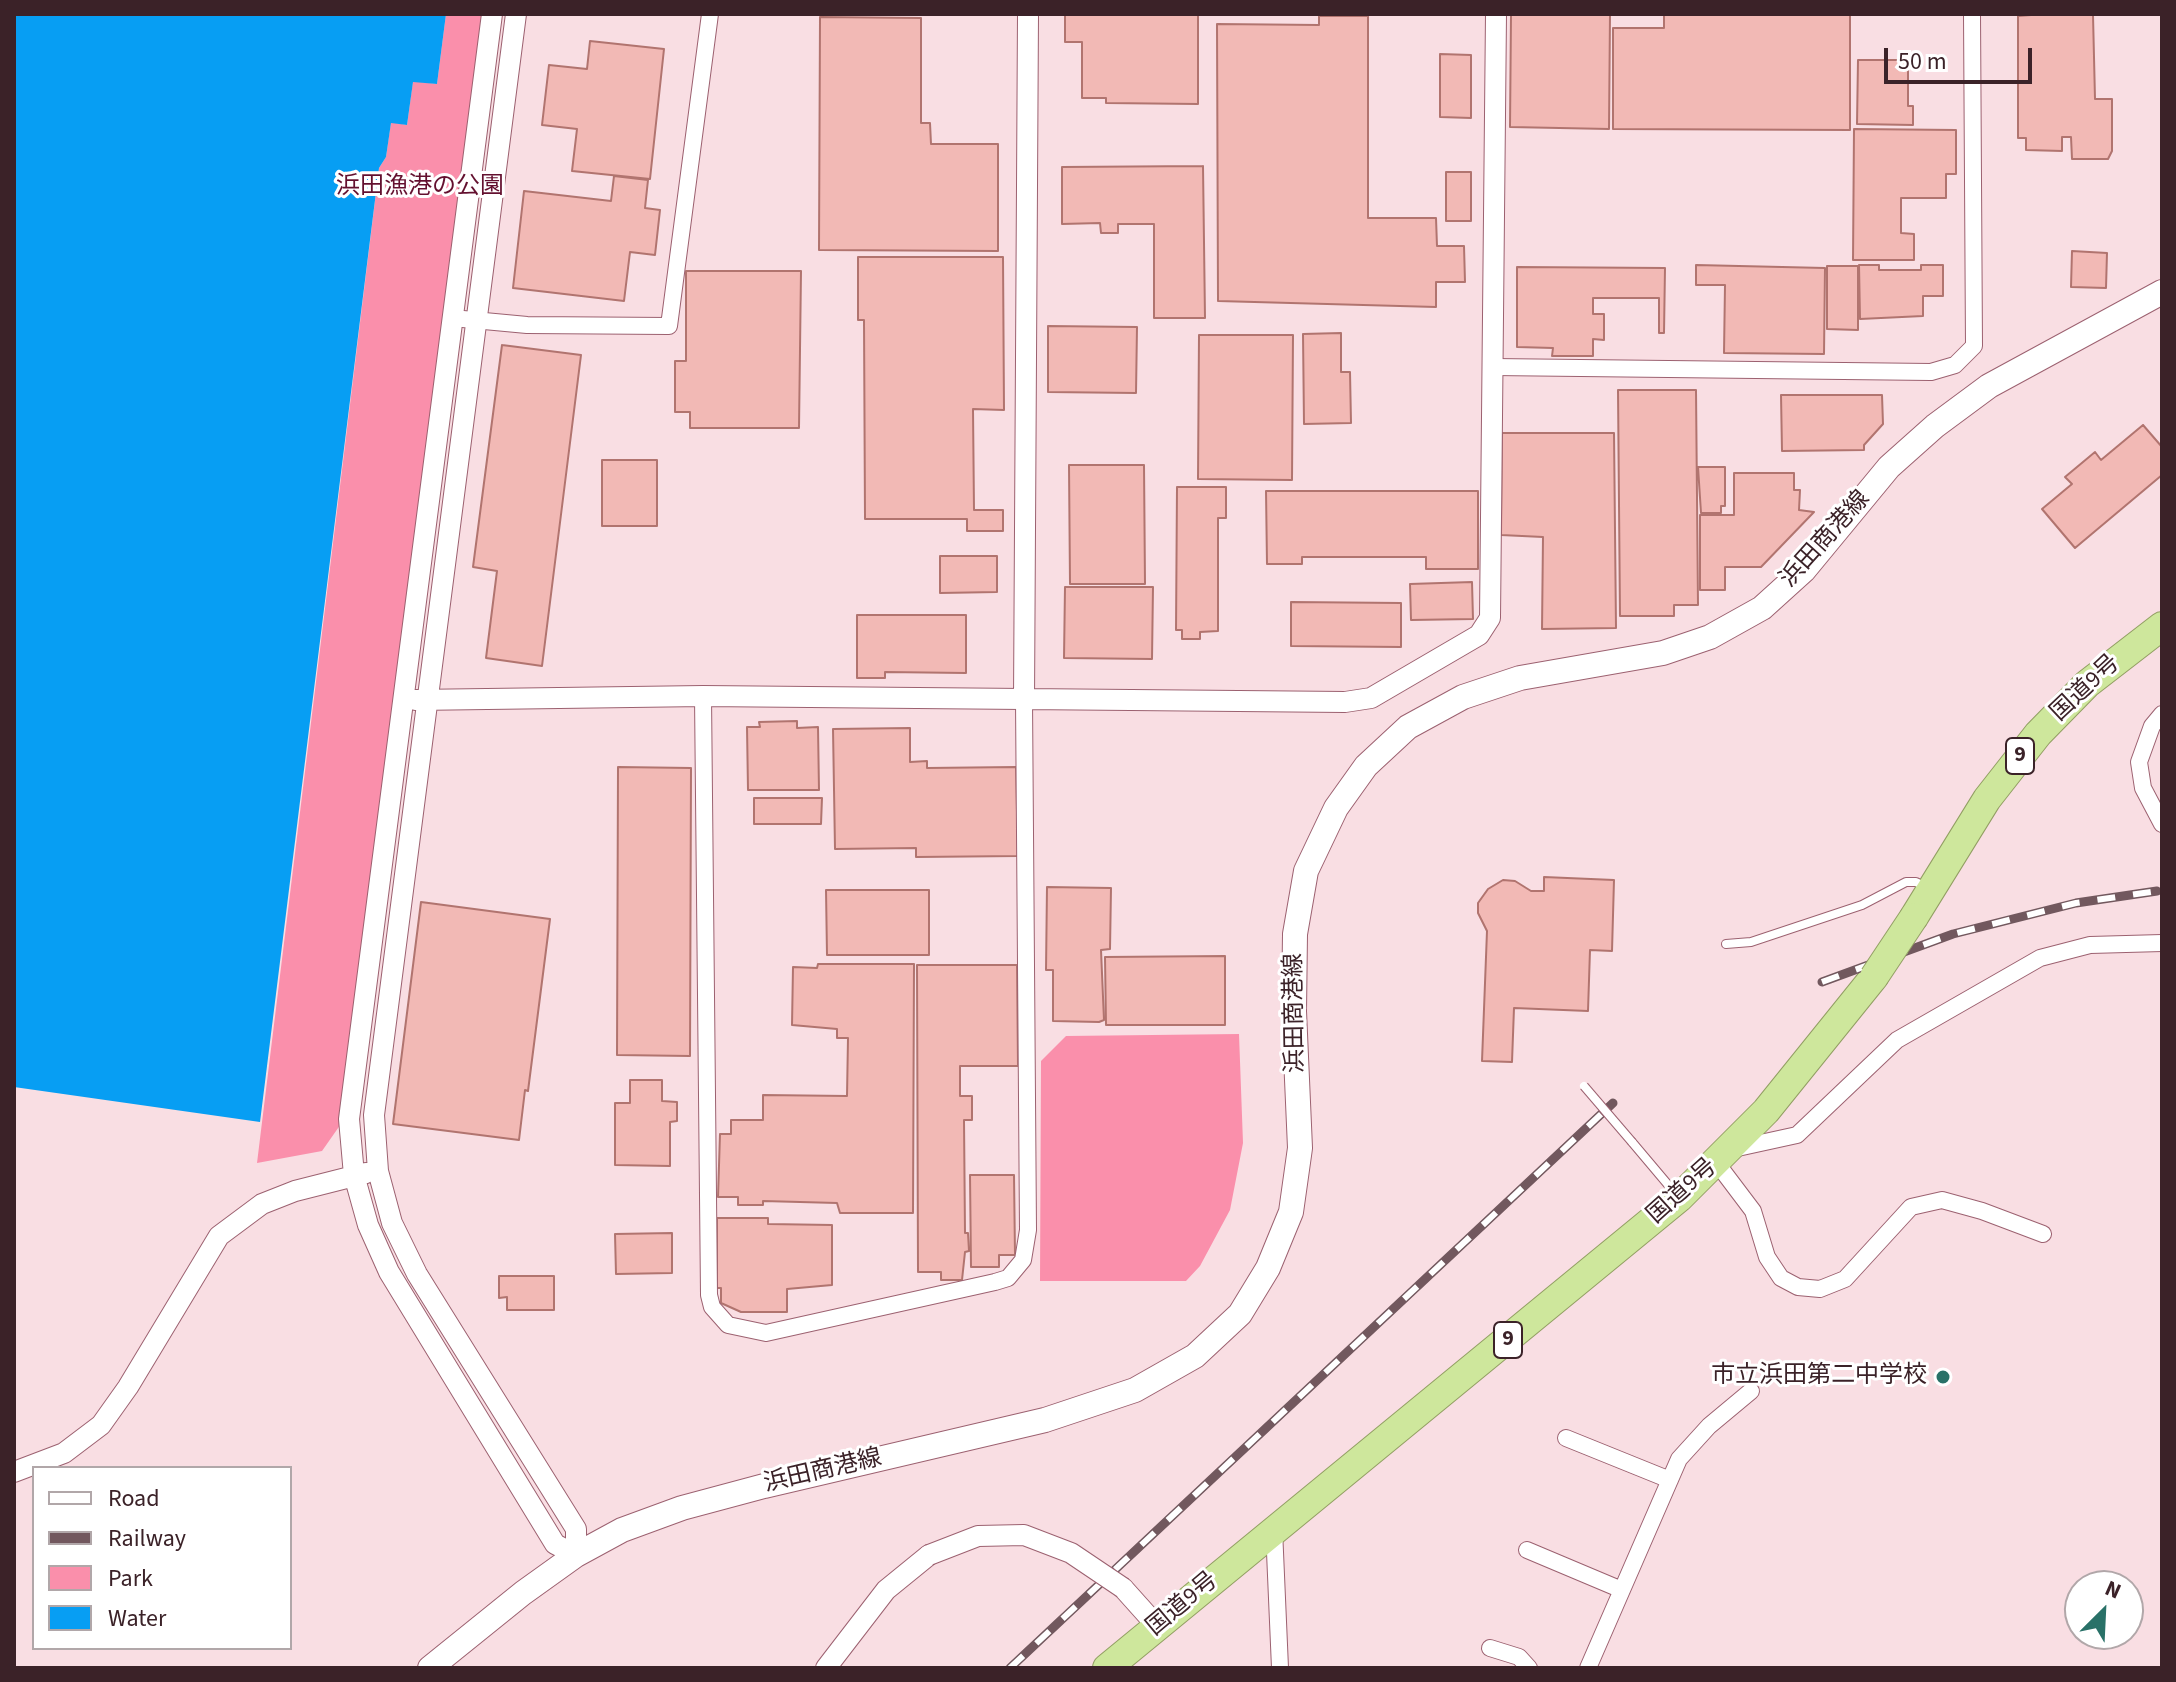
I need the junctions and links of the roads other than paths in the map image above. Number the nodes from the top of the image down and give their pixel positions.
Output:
1 (492, 14) edge
2 (516, 14) edge
3 (710, 14) edge
4 (1028, 14) edge
5 (1496, 14) edge
6 (1972, 14) edge
7 (2162, 292) edge
8 (452, 318) junction
9 (476, 320) junction
10 (1493, 367) junction
11 (2162, 626) edge
12 (703, 696) junction
13 (403, 699) junction
14 (426, 700) junction
15 (1024, 700) junction
16 (2162, 714) edge
17 (2162, 824) edge
18 (1931, 889) junction
19 (2162, 943) edge
20 (1726, 944) dead end
21 (1584, 1086) dead end
22 (1722, 1156) junction
23 (378, 1171) junction
24 (354, 1175) junction
25 (1679, 1198) junction
26 (2043, 1234) dead end
27 (1751, 1391) dead end
28 (1566, 1438) dead end
29 (14, 1472) edge
30 (1670, 1480) junction
31 (1274, 1529) junction
32 (1527, 1550) dead end
33 (576, 1555) junction
34 (1622, 1590) junction
35 (1157, 1626) junction
36 (1490, 1648) dead end
37 (430, 1668) edge
38 (826, 1668) edge
39 (1107, 1668) edge
40 (1280, 1668) edge
41 (1529, 1668) edge
42 (1588, 1668) edge

1 - 8 street
2 - 9 street
3 - 9 street
4 - 15 street
5 - 10 street
6 - 10 street
7 - 33 main road, 浜田商港線
8 - 9 street
8 - 13 street
9 - 14 street
10 - 15 street
11 - 18 highway, 国道9号 / 9
12 - 14 street
12 - 15 street
12 - 15 street
13 - 14 street
13 - 24 street
14 - 23 street
16 - 17 street
18 - 20 lane
18 - 22 highway, 国道9号 / 9, bridge
19 - 22 street
21 - 25 lane, bridge
22 - 25 highway, 国道9号 / 9
22 - 26 street
23 - 24 street
23 - 33 street
24 - 29 street
24 - 33 street
25 - 31 highway, 国道9号 / 9
27 - 30 street
28 - 30 street
30 - 34 street
31 - 35 highway, 国道9号 / 9
31 - 40 street
32 - 34 street
33 - 37 main road, 浜田商港線
34 - 42 street
35 - 38 street, bridge
35 - 39 highway, 国道9号 / 9
36 - 41 street

